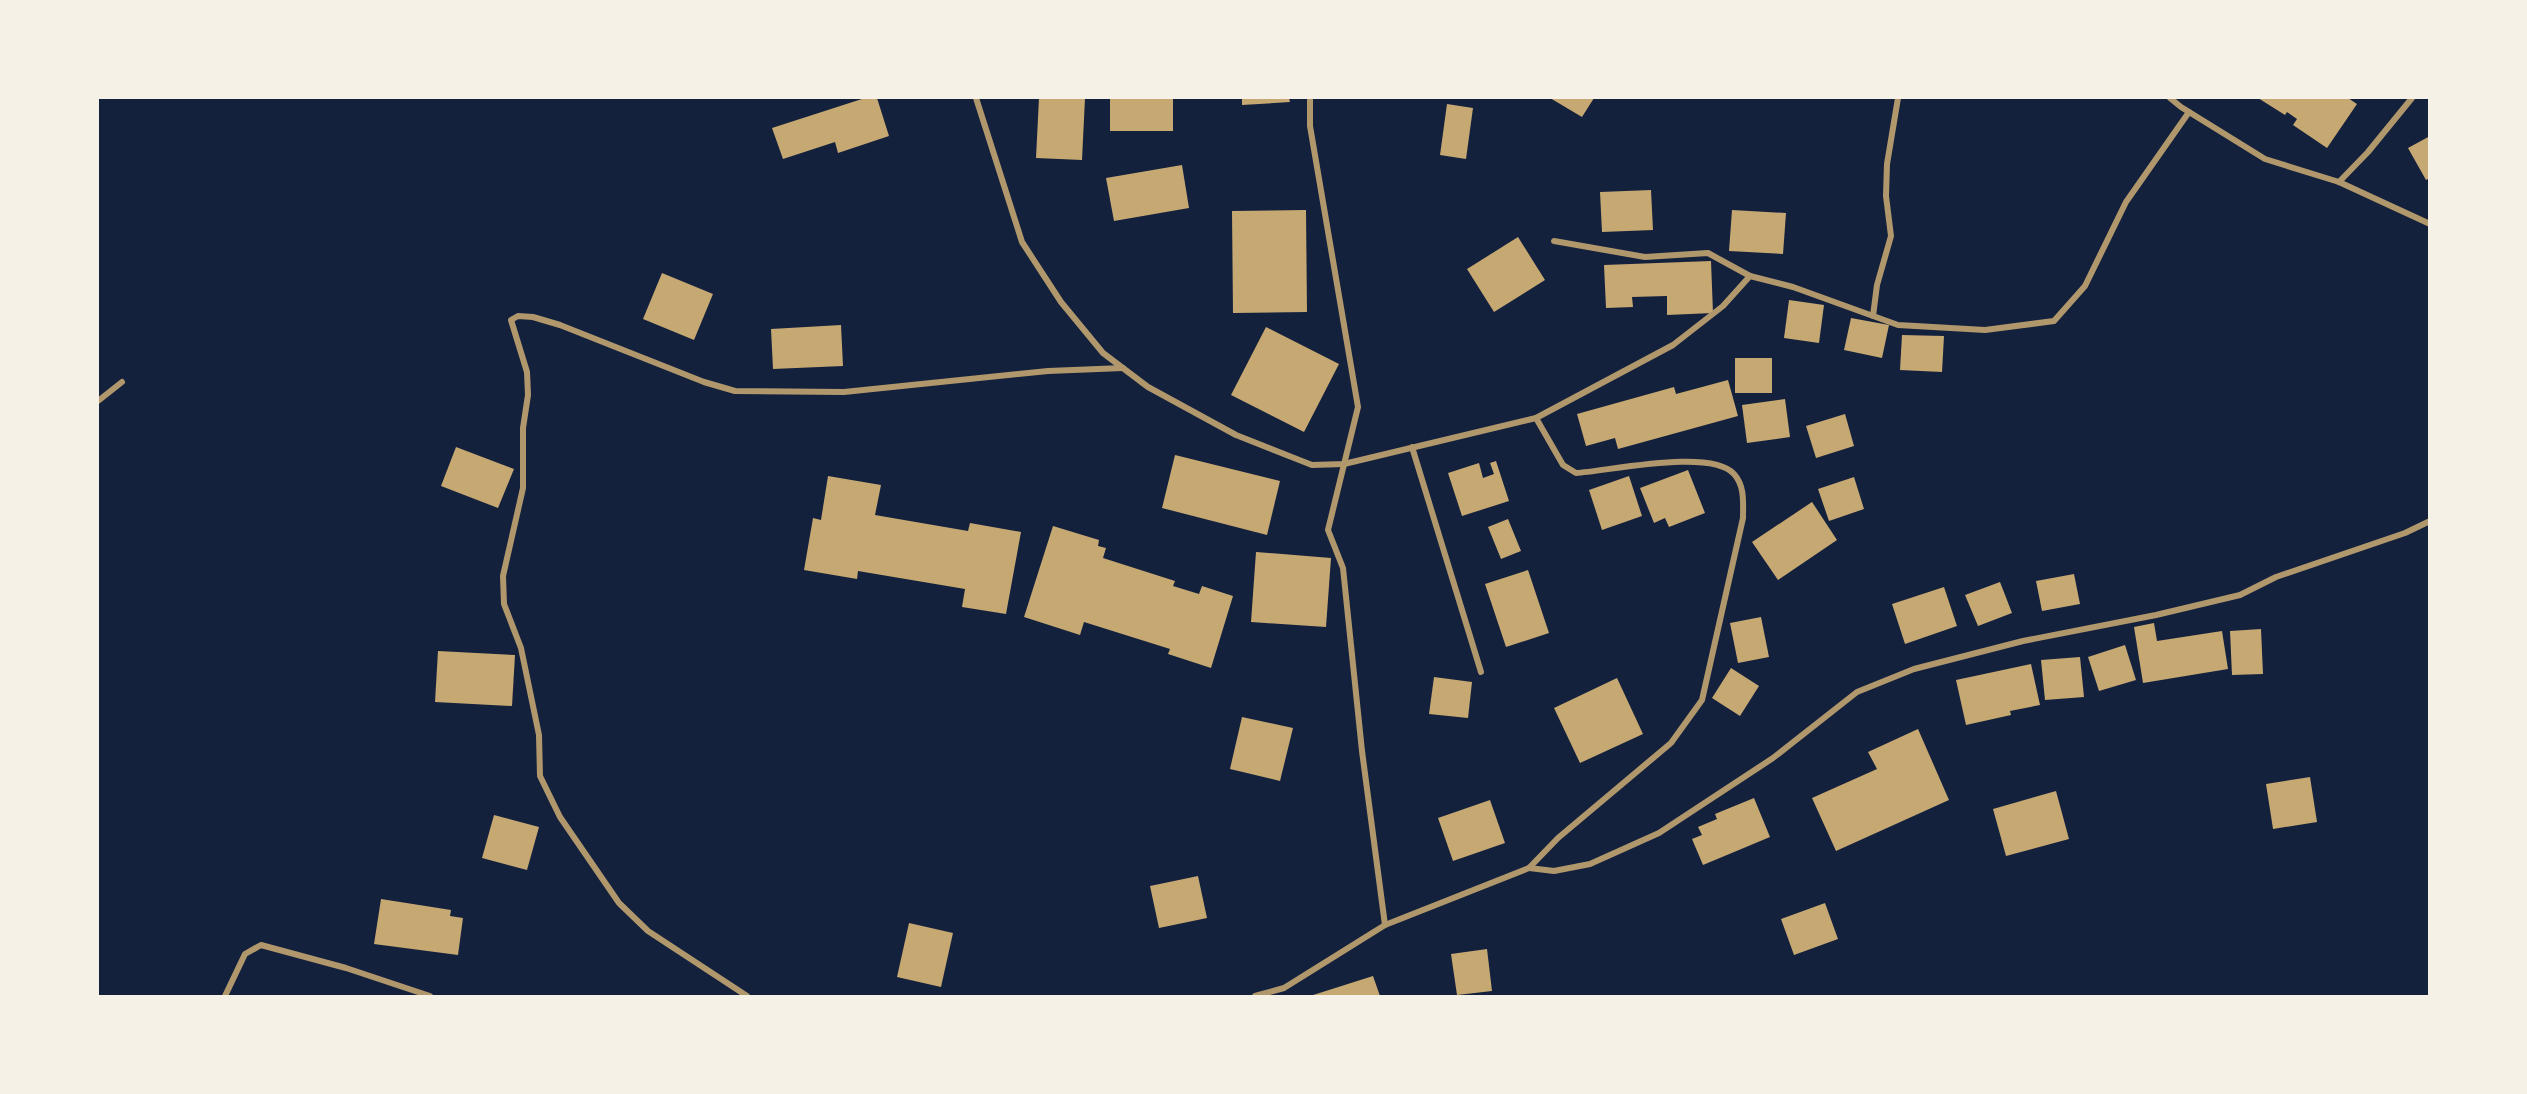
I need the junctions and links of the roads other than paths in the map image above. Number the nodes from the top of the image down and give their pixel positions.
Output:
1 (976, 98) edge
2 (1310, 98) edge
3 (1898, 98) edge
4 (2170, 98) edge
5 (2412, 98) edge
6 (2189, 112) junction
7 (2339, 182) junction
8 (2430, 224) edge
9 (1554, 241) dead end
10 (1750, 276) junction
11 (1873, 316) junction
12 (1123, 368) junction
13 (122, 382) dead end
14 (98, 401) edge
15 (1536, 418) junction
16 (1412, 447) junction
17 (1344, 464) junction
18 (2430, 521) edge
19 (1481, 672) dead end
20 (1529, 868) junction
21 (1385, 925) junction
22 (225, 996) edge
23 (430, 996) edge
24 (747, 996) edge
25 (1255, 996) edge

1 - 12 street
2 - 17 street
3 - 11 street
4 - 6 street
5 - 7 street
6 - 7 street
6 - 11 street
7 - 8 street
9 - 10 street
10 - 11 street
10 - 15 street
12 - 17 street
12 - 24 street
13 - 14 street
15 - 16 street
15 - 20 street
16 - 17 street
16 - 19 street
17 - 21 street
18 - 20 street
20 - 21 street
21 - 25 street
22 - 23 street

